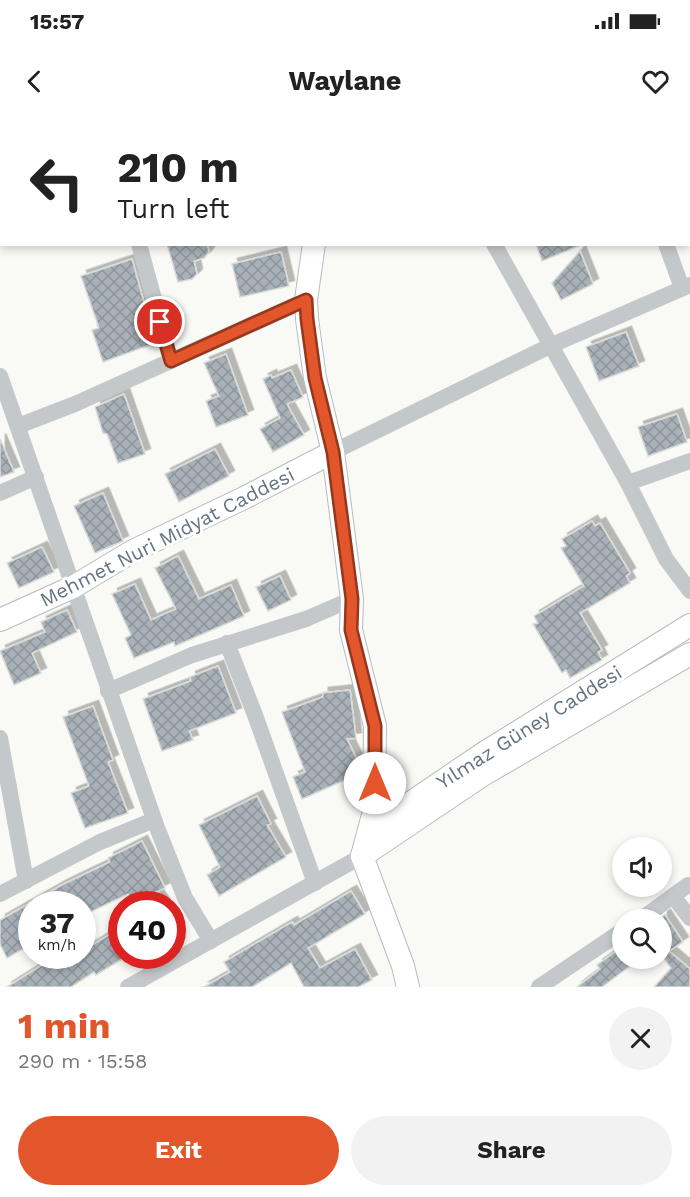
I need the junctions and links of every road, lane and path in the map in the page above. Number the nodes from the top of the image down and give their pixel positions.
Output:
1 (140, 246) edge
2 (314, 246) edge
3 (495, 246) edge
4 (667, 246) edge
5 (686, 286) edge
6 (306, 300) junction
7 (552, 345) junction
8 (171, 361) junction
9 (0, 376) edge
10 (18, 426) junction
11 (333, 452) junction
12 (690, 461) edge
13 (36, 477) junction
14 (628, 483) junction
15 (0, 493) edge
16 (73, 587) junction
17 (690, 591) edge
18 (352, 599) junction
19 (0, 620) edge
20 (690, 625) edge
21 (227, 643) junction
22 (690, 654) edge
23 (108, 691) junction
24 (0, 738) edge
25 (154, 820) junction
26 (369, 831) junction
27 (362, 856) junction
28 (26, 881) junction
29 (315, 883) junction
30 (688, 885) dead end
31 (0, 894) edge
32 (673, 896) junction
33 (655, 909) edge
34 (690, 918) edge
35 (612, 938) edge
36 (211, 941) junction
37 (406, 986) edge
38 (128, 987) edge
39 (539, 987) edge

1 - 8 street
2 - 6 street
3 - 7 street
4 - 5 street
5 - 7 street
6 - 8 street
6 - 11 street
7 - 11 street
7 - 14 street
8 - 10 street
9 - 10 street
10 - 13 street
11 - 16 street, Mehmet Nuri Midyat Caddesi
11 - 18 street
12 - 14 street
13 - 15 street
13 - 16 street
14 - 17 street
16 - 19 street, Mehmet Nuri Midyat Caddesi
16 - 23 street
18 - 21 street
18 - 26 street
20 - 26 street, Yılmaz Güney Caddesi
21 - 23 street
21 - 29 street
22 - 27 street
23 - 25 street
24 - 28 street
25 - 28 street
25 - 36 street
26 - 27 street
27 - 29 street
27 - 37 street
28 - 31 street
29 - 36 street
30 - 32 street
32 - 33 street
32 - 34 street
35 - 39 street
36 - 38 street

